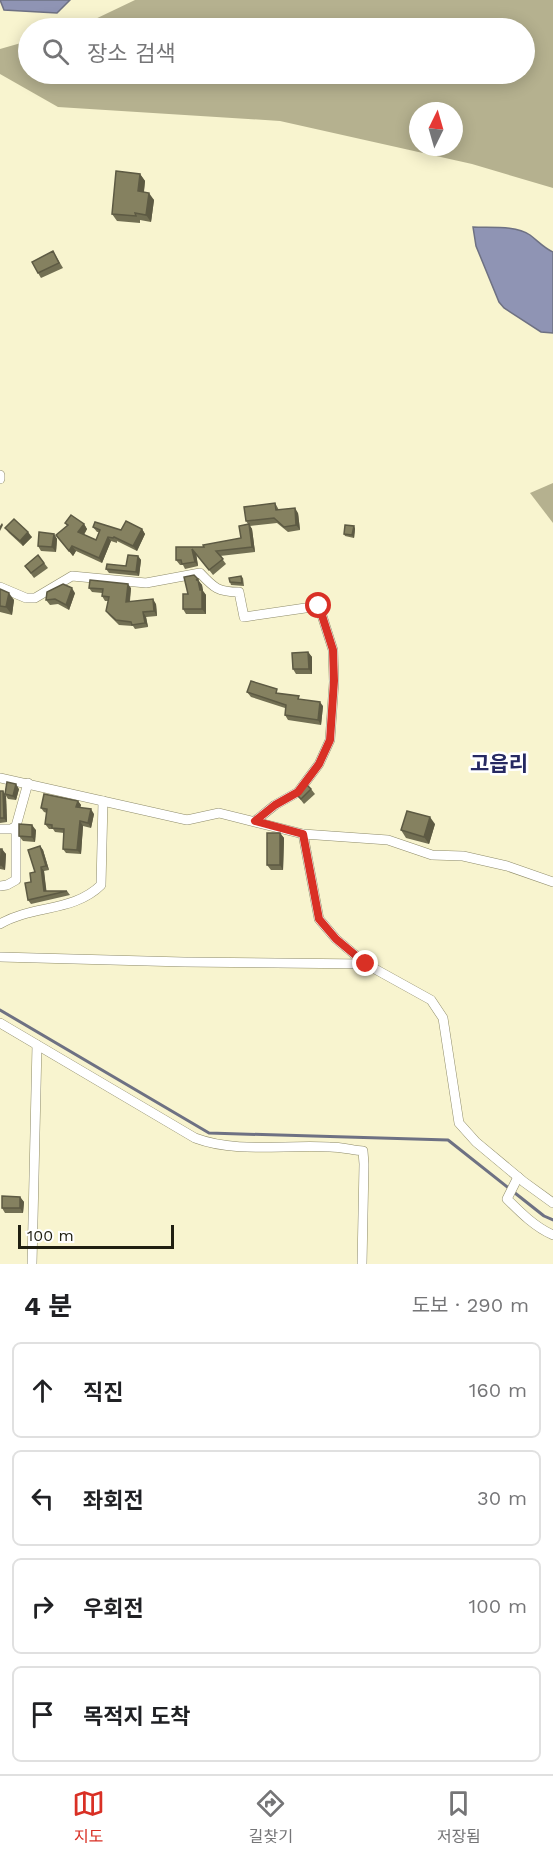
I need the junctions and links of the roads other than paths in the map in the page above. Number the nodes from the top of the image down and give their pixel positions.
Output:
1 (0, 587) edge
2 (0, 778) edge
3 (28, 783) junction
4 (103, 801) junction
5 (255, 821) junction
6 (16, 826) junction
7 (0, 829) edge
8 (303, 834) junction
9 (553, 882) edge
10 (0, 886) edge
11 (0, 924) edge
12 (0, 957) edge
13 (366, 964) junction
14 (0, 1023) edge
15 (37, 1045) junction
16 (518, 1177) junction
17 (553, 1203) edge
18 (553, 1235) edge
19 (32, 1264) edge
20 (362, 1264) edge

1 - 5 street
2 - 3 street
3 - 4 street
3 - 6 street
4 - 5 street
4 - 11 street
5 - 8 street
6 - 7 street
6 - 10 street
8 - 9 street
8 - 13 street
12 - 13 street
13 - 16 street
14 - 15 street
15 - 19 street
15 - 20 street
16 - 17 street
16 - 18 street

